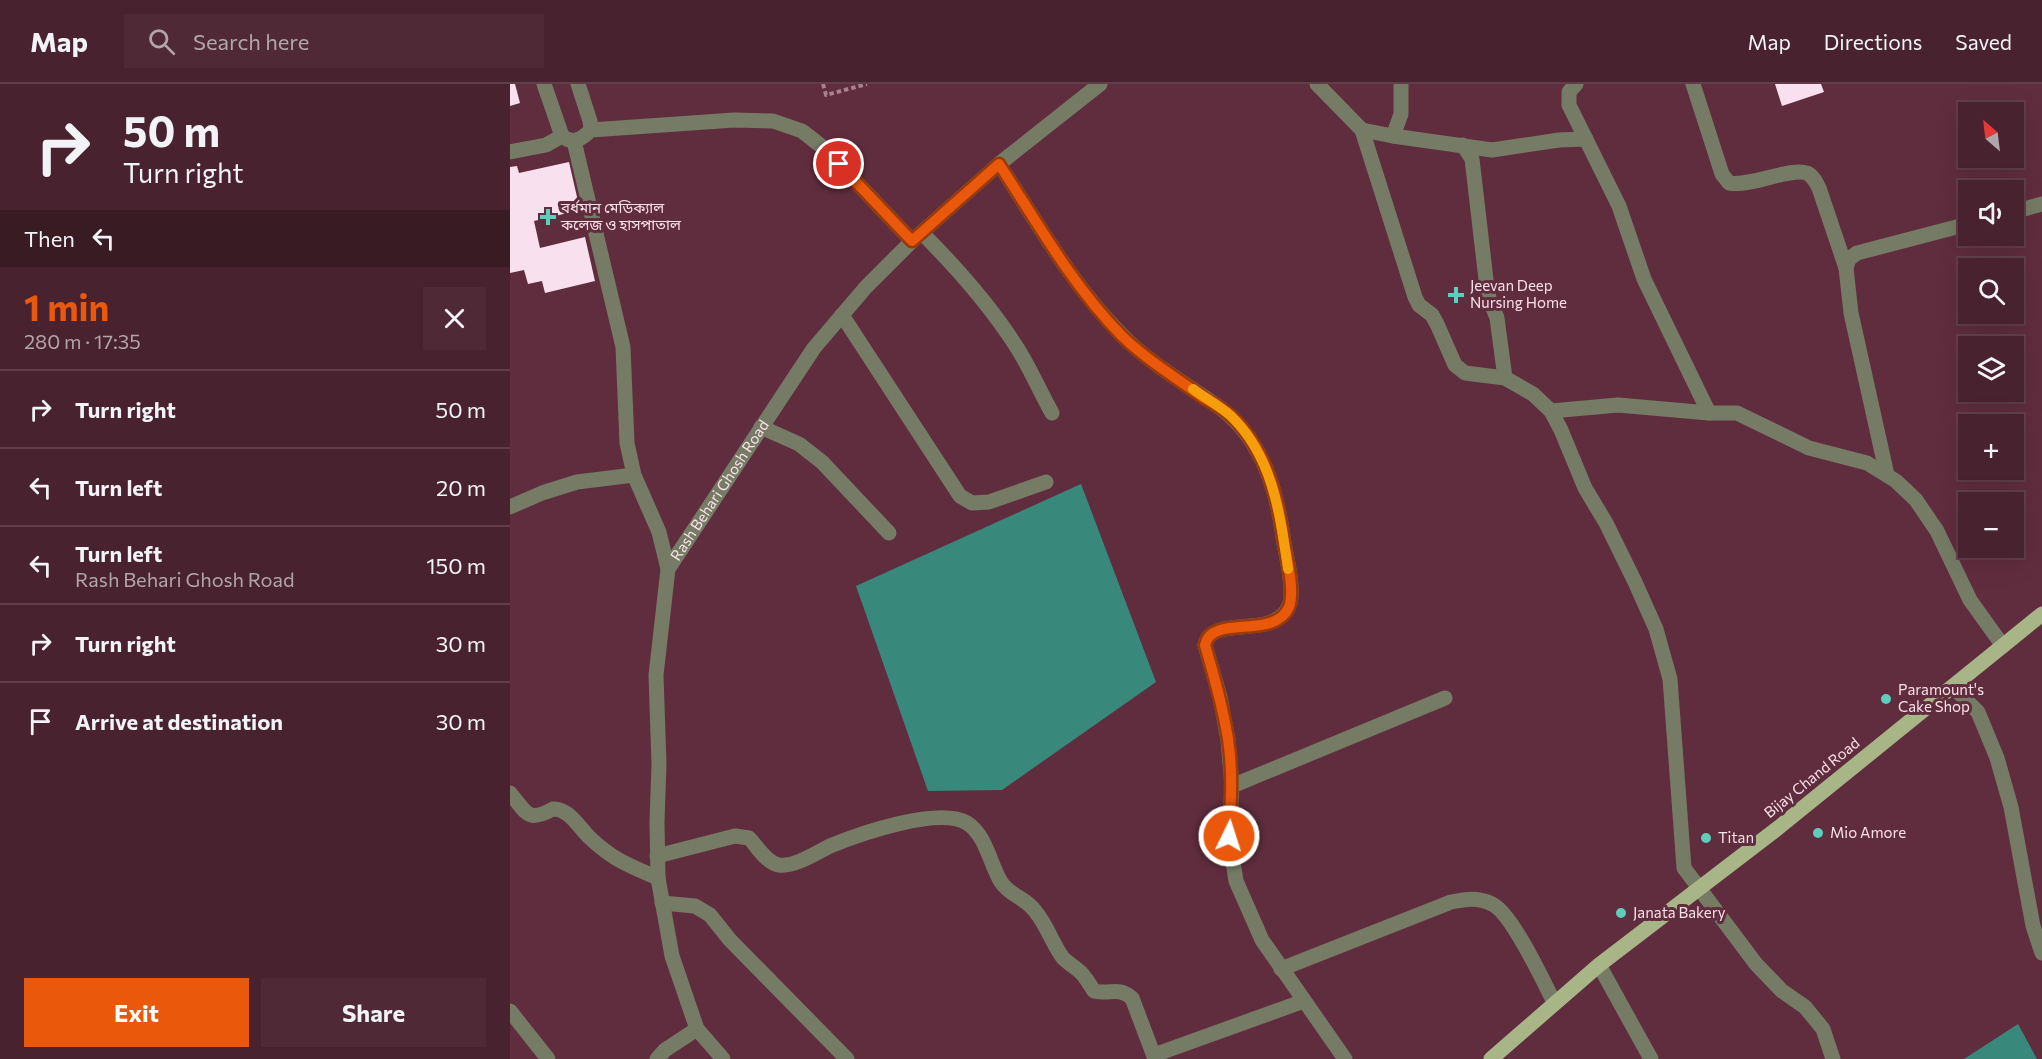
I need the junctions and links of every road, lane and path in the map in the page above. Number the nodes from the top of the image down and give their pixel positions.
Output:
1 (544, 84) edge
2 (578, 84) edge
3 (823, 84) edge
4 (867, 84) edge
5 (1100, 84) edge
6 (1317, 84) edge
7 (1401, 84) edge
8 (1576, 84) edge
9 (1693, 84) edge
10 (591, 130) junction
11 (1362, 130) junction
12 (1393, 136) junction
13 (568, 139) junction
14 (1586, 139) junction
15 (1463, 144) junction
16 (510, 152) edge
17 (999, 164) junction
18 (2042, 204) edge
19 (2024, 209) edge
20 (1958, 227) edge
21 (917, 237) junction
22 (1846, 268) junction
23 (842, 315) junction
24 (1505, 378) junction
25 (1551, 411) junction
26 (1052, 413) dead end
27 (1709, 414) junction
28 (761, 426) junction
29 (634, 475) junction
30 (1887, 475) junction
31 (1046, 482) dead end
32 (510, 507) edge
33 (889, 532) dead end
34 (668, 569) junction
35 (2042, 614) edge
36 (2003, 646) junction
37 (1953, 687) junction
38 (1445, 698) dead end
39 (1232, 786) junction
40 (510, 793) edge
41 (657, 856) junction
42 (658, 878) junction
43 (1699, 888) junction
44 (662, 903) junction
45 (2042, 953) edge
46 (1599, 965) junction
47 (1281, 969) junction
48 (1304, 1001) junction
49 (1554, 1002) junction
50 (510, 1011) edge
51 (697, 1029) junction
52 (1154, 1057) edge
53 (548, 1059) edge
54 (657, 1059) edge
55 (723, 1059) edge
56 (847, 1059) edge
57 (1345, 1059) edge
58 (1491, 1059) edge
59 (1651, 1059) edge
60 (1833, 1059) edge

1 - 13 street
2 - 10 street
3 - 4 path
5 - 17 street, Rash Behari Ghosh Road
6 - 11 street
7 - 12 street
8 - 14 street
9 - 22 street
10 - 13 street
10 - 21 street
11 - 12 street
11 - 24 street
12 - 15 street
13 - 16 street
13 - 29 street
14 - 15 street
14 - 27 street
15 - 24 street
17 - 21 street, Rash Behari Ghosh Road
17 - 39 street
18 - 19 street
20 - 22 street
21 - 23 street, Rash Behari Ghosh Road
21 - 26 street
22 - 30 street
23 - 28 street, Rash Behari Ghosh Road
23 - 31 street
24 - 25 street
25 - 27 street
25 - 43 street
27 - 30 street
28 - 33 street
28 - 34 street, Rash Behari Ghosh Road
29 - 32 street
29 - 34 street
30 - 36 street
34 - 41 street, Rash Behari Ghosh Road
35 - 36 main road, Bijay Chand Road
36 - 37 main road, Bijay Chand Road
37 - 43 main road, Bijay Chand Road
37 - 45 street
38 - 39 street
39 - 47 street
40 - 42 street
41 - 42 street, Rash Behari Ghosh Road
41 - 52 street
42 - 44 street, Rash Behari Ghosh Road
43 - 46 main road, Bijay Chand Road
43 - 60 street
44 - 51 street, Rash Behari Ghosh Road
44 - 56 street
46 - 49 main road, Bijay Chand Road
46 - 59 street
47 - 48 street
47 - 49 street
48 - 52 street
48 - 57 street
49 - 58 main road, Bijay Chand Road
50 - 53 street
51 - 54 street
51 - 55 street

